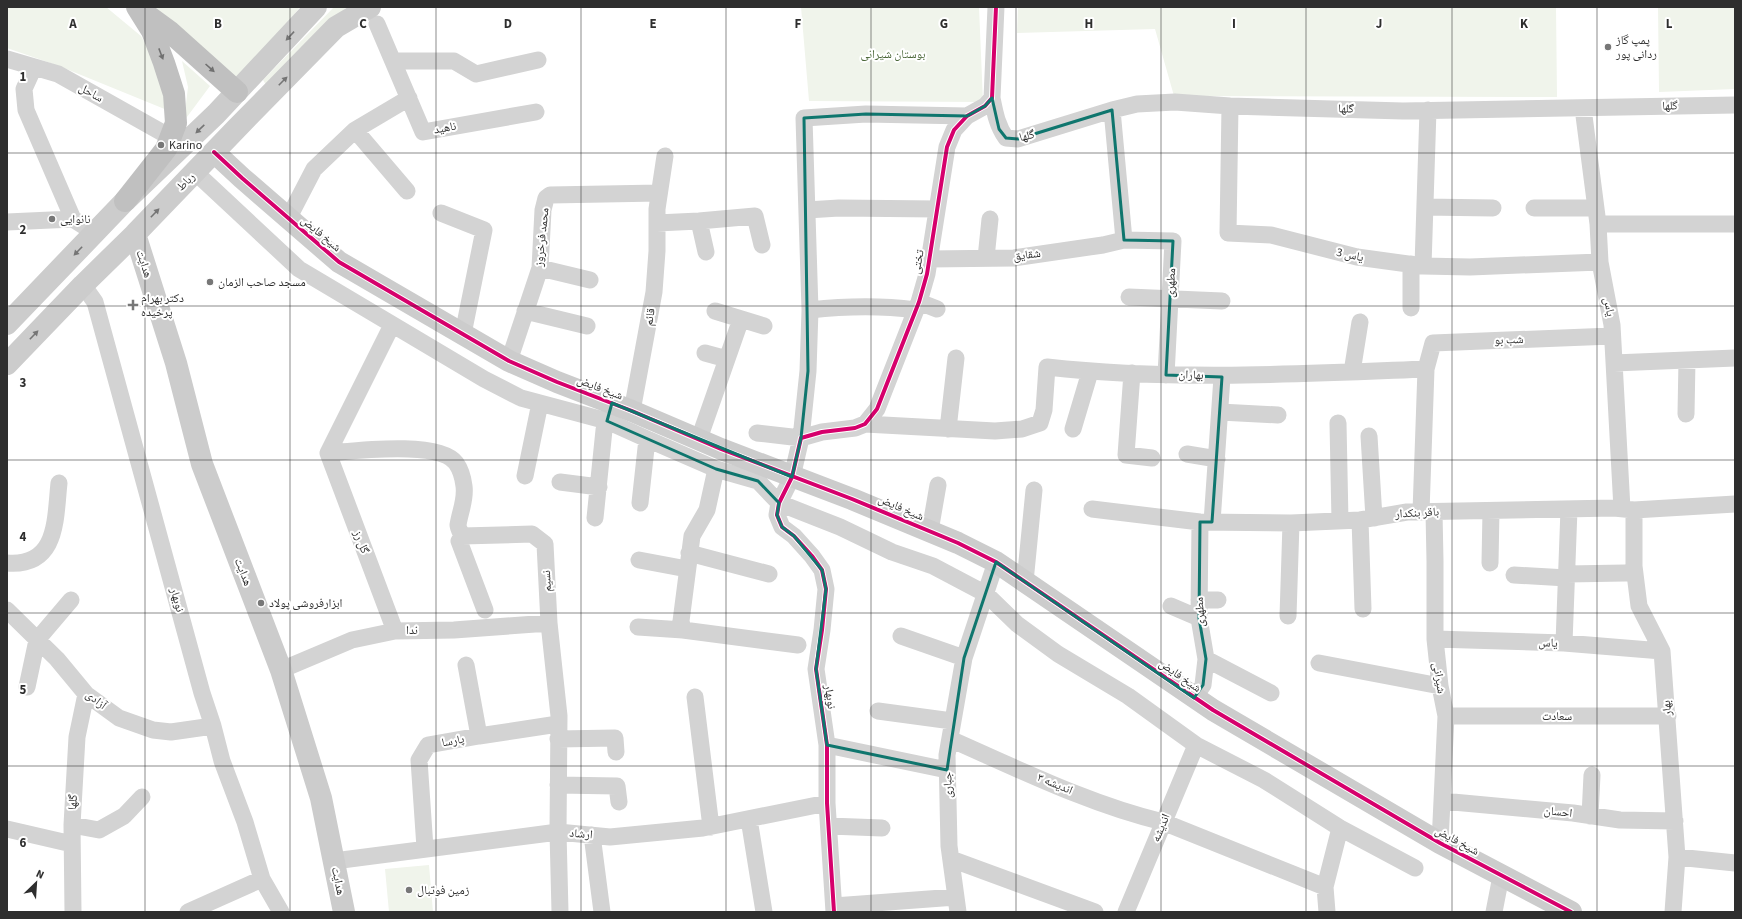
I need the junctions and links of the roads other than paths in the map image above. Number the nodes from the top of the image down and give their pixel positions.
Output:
1 (137, 7) edge
2 (316, 7) edge
3 (996, 7) edge
4 (374, 16) edge
5 (7, 58) edge
6 (538, 60) dead end
7 (394, 61) junction
8 (34, 67) junction
9 (237, 92) junction
10 (409, 98) junction
11 (992, 98) junction
12 (1735, 105) edge
13 (1230, 106) junction
14 (1583, 108) junction
15 (255, 109) junction
16 (1112, 110) junction
17 (1428, 110) junction
18 (536, 112) dead end
19 (967, 116) junction
20 (355, 130) junction
21 (170, 137) junction
22 (214, 152) junction
23 (665, 156) dead end
24 (195, 172) junction
25 (407, 191) dead end
26 (659, 193) junction
27 (125, 201) junction
28 (1425, 207) junction
29 (1494, 208) dead end
30 (1534, 208) dead end
31 (937, 209) junction
32 (807, 210) junction
33 (441, 213) dead end
34 (1597, 216) junction
35 (73, 219) junction
36 (288, 219) junction
37 (990, 219) dead end
38 (699, 221) junction
39 (7, 222) edge
40 (657, 222) junction
41 (1735, 224) edge
42 (95, 233) junction
43 (135, 234) junction
44 (1124, 240) junction
45 (762, 245) dead end
46 (706, 252) dead end
47 (986, 258) junction
48 (929, 259) junction
49 (1600, 262) junction
50 (1417, 265) junction
51 (540, 268) junction
52 (590, 280) dead end
53 (83, 284) junction
54 (1129, 298) dead end
55 (1170, 299) junction
56 (1222, 301) dead end
57 (917, 306) junction
58 (1411, 308) dead end
59 (937, 309) dead end
60 (810, 310) junction
61 (525, 311) junction
62 (715, 311) dead end
63 (740, 319) junction
64 (1360, 322) dead end
65 (7, 324) edge
66 (392, 325) junction
67 (587, 326) dead end
68 (764, 326) dead end
69 (463, 334) junction
70 (1612, 336) junction
71 (705, 353) dead end
72 (956, 358) dead end
73 (1735, 358) edge
74 (726, 359) junction
75 (1687, 360) junction
76 (509, 361) junction
77 (1614, 363) junction
78 (7, 364) edge
79 (1426, 369) junction
80 (1090, 372) junction
81 (1352, 372) junction
82 (1132, 373) junction
83 (1166, 375) junction
84 (1222, 377) junction
85 (540, 403) junction
86 (617, 412) junction
87 (1220, 412) junction
88 (1686, 414) dead end
89 (1278, 416) dead end
90 (1338, 422) dead end
91 (865, 424) junction
92 (1073, 428) dead end
93 (948, 429) junction
94 (757, 433) dead end
95 (1369, 436) dead end
96 (801, 438) junction
97 (698, 439) junction
98 (647, 440) junction
99 (328, 453) junction
100 (1186, 454) dead end
101 (1152, 458) dead end
102 (1217, 459) junction
103 (716, 469) junction
104 (525, 476) dead end
105 (792, 477) junction
106 (560, 482) dead end
107 (59, 483) dead end
108 (938, 485) dead end
109 (598, 487) junction
110 (1034, 490) dead end
111 (640, 503) dead end
112 (779, 503) junction
113 (1735, 504) edge
114 (1092, 509) dead end
115 (1569, 509) junction
116 (1628, 509) junction
117 (1491, 511) junction
118 (1427, 512) junction
119 (595, 518) dead end
120 (1367, 519) junction
121 (1340, 521) junction
122 (1206, 522) junction
123 (1291, 523) junction
124 (930, 531) junction
125 (462, 536) junction
126 (639, 560) dead end
127 (688, 561) junction
128 (996, 562) junction
129 (7, 563) edge
130 (1490, 563) dead end
131 (1625, 573) dead end
132 (769, 574) dead end
133 (1514, 575) dead end
134 (1567, 576) junction
135 (1025, 582) junction
136 (986, 594) junction
137 (71, 600) dead end
138 (1199, 600) junction
139 (1218, 600) dead end
140 (1171, 606) dead end
141 (1363, 609) dead end
142 (7, 610) edge
143 (485, 610) dead end
144 (1288, 616) dead end
145 (1199, 618) junction
146 (549, 623) junction
147 (638, 627) dead end
148 (683, 630) junction
149 (395, 631) junction
150 (901, 636) dead end
151 (1434, 639) junction
152 (37, 640) junction
153 (1564, 643) junction
154 (798, 645) dead end
155 (1662, 651) junction
156 (964, 658) junction
157 (1206, 659) junction
158 (1320, 663) dead end
159 (466, 665) dead end
160 (281, 670) junction
161 (1440, 686) junction
162 (27, 688) dead end
163 (1271, 693) dead end
164 (86, 694) junction
165 (695, 697) dead end
166 (1194, 698) junction
167 (878, 711) dead end
168 (1446, 716) junction
169 (1668, 716) junction
170 (952, 720) junction
171 (213, 726) junction
172 (558, 731) junction
173 (479, 736) junction
174 (950, 740) junction
175 (827, 745) junction
176 (1196, 745) junction
177 (616, 752) dead end
178 (947, 770) junction
179 (1592, 775) dead end
180 (558, 784) junction
181 (142, 797) dead end
182 (1442, 801) junction
183 (619, 802) dead end
184 (827, 803) junction
185 (1590, 816) junction
186 (749, 819) junction
187 (1675, 821) junction
188 (1163, 822) junction
189 (72, 825) junction
190 (711, 826) junction
191 (828, 826) junction
192 (882, 828) dead end
193 (1340, 828) junction
194 (7, 829) edge
195 (558, 832) junction
196 (592, 835) junction
197 (1440, 843) junction
198 (72, 844) junction
199 (425, 848) junction
200 (1677, 857) junction
201 (951, 859) junction
202 (334, 861) junction
203 (1735, 863) edge
204 (1415, 868) dead end
205 (1501, 876) junction
206 (262, 879) junction
207 (1325, 888) junction
208 (957, 904) edge
209 (834, 909) edge
210 (73, 912) edge
211 (188, 912) edge
212 (281, 912) edge
213 (344, 912) edge
214 (560, 912) edge
215 (602, 912) edge
216 (764, 912) edge
217 (1095, 912) edge
218 (1126, 912) edge
219 (1327, 912) edge
220 (1494, 912) edge
221 (1571, 912) edge
222 (1673, 912) edge

1 -> 9 highway
1 -> 21 highway
2 -> 9 main road
3 - 11 street
4 - 7 street, ناهید
15 -> 4 main road, رباط
5 - 8 street, ساحل
6 - 7 street
7 - 10 street, ناهید
8 - 21 street, ساحل
8 - 35 street
9 - 15 main road
9 -> 27 main road
10 - 18 street, ناهید
10 - 20 street
11 - 16 street, گلها
11 - 19 street, تختی
12 - 14 street, گلها
13 - 16 street, گلها
13 - 17 street, گلها
13 - 50 street, یاس 3
14 - 17 street, گلها
14 - 34 street, یاس
15 - 22 main road, رباط
16 - 44 street
17 - 28 street
19 - 31 street, تختی
19 - 32 street
20 - 25 street
20 - 36 street
21 - 27 highway
22 - 24 main road, رباط
22 - 36 main road, شیخ فایض
23 - 26 street, قائم
43 -> 24 main road, رباط
24 - 66 street, شیخ فایض
26 - 40 street, قائم
26 - 51 street, محمد فرخروز
27 - 42 main road
28 - 29 street
28 - 50 street
30 - 34 street
31 - 32 street
31 - 48 street, تختی
32 - 60 street
33 - 69 street
34 - 41 street
34 - 49 street, یاس
35 - 39 street
35 - 42 street
36 - 69 main road, شیخ فایض
37 - 47 street
38 - 40 street
38 - 45 street
38 - 46 street
40 - 86 street, قائم
42 -> 65 main road
43 - 53 main road, رباط
43 - 160 main road, هدایت
44 - 47 street, شقایق
44 - 55 street, مطهری
47 - 48 street, شقایق
48 - 57 street, تختی
49 - 50 street, یاس 3
49 - 70 street, یاس
50 - 58 street
51 - 52 street
51 - 61 street, محمد فرخروز
78 -> 53 main road, رباط
53 - 171 street, نوبهار
54 - 55 street
55 - 56 street
55 - 83 street, مطهری
57 - 59 street
57 - 60 street
57 - 91 street, تختی
60 - 96 street
61 - 67 street
61 - 76 street, محمد فرخروز
62 - 63 street
63 - 68 street
63 - 74 street
64 - 81 street
66 - 85 street, شیخ فایض
66 - 99 street
69 - 76 main road, شیخ فایض
70 - 77 street, یاس
70 - 79 street, شب بو
71 - 74 street
72 - 93 street
73 - 75 street
74 - 97 street
75 - 77 street
75 - 88 street
76 - 86 main road, شیخ فایض
77 - 116 street, یاس
79 - 81 street, بهاران
79 - 118 street
80 - 82 street, بهاران
80 - 92 street
80 - 93 street, بهاران
81 - 84 street, بهاران
82 - 83 street, بهاران
82 - 101 street
83 - 84 street, بهاران
84 - 87 street, مطهری
85 - 86 street, شیخ فایض
85 - 104 street
86 - 97 main road, شیخ فایض
86 - 98 street, شیخ فایض
86 - 109 street, قائم
87 - 89 street
87 - 102 street, مطهری
90 - 121 street
91 - 93 street, بهاران
91 - 96 street
94 - 96 street
95 - 120 street
96 - 105 street
97 - 105 main road, شیخ فایض
98 - 103 street, شیخ فایض
98 - 111 street
99 - 125 street
99 - 149 street, گل رز
100 - 102 street
102 - 122 street, مطهری
103 - 112 street, شیخ فایض
103 - 127 street
105 - 112 street
105 - 124 main road, شیخ فایض
106 - 109 street
107 - 129 street
108 - 124 street
109 - 119 street, قائم
110 - 135 street
112 - 136 street, شیخ فایض
112 - 175 street, نوبهار
113 - 116 street, باقر بنکدار
114 - 122 street, باقر بنکدار
115 - 116 street, باقر بنکدار
115 - 117 street, باقر بنکدار
115 - 134 street
116 - 155 street, بهار
117 - 118 street, باقر بنکدار
117 - 130 street
118 - 120 street, باقر بنکدار
118 - 151 street, شیرانی
120 - 121 street, باقر بنکدار
120 - 141 street
121 - 123 street, باقر بنکدار
122 - 123 street, باقر بنکدار
122 - 138 street, مطهری
123 - 144 street
124 - 128 main road, شیخ فایض
125 - 143 street
125 - 146 street, نسیم
126 - 127 street
127 - 132 street
127 - 148 street
128 - 135 main road, شیخ فایض
128 - 136 street, جباری
131 - 134 street
133 - 134 street
134 - 153 street
135 - 166 main road, شیخ فایض
136 - 156 street, جباری
136 - 176 street, شیخ فایض
137 - 152 street
138 - 139 street
138 - 145 street, مطهری
140 - 145 street
142 - 152 street, آزادی
145 - 157 street, مطهری
146 - 149 street, ندا
146 - 172 street, نسیم
147 - 148 street
148 - 154 street
149 - 160 street, ندا
150 - 156 street
151 - 153 street, یاس
151 - 161 street, شیرانی
152 - 162 street
152 - 164 street, آزادی
153 - 155 street, یاس
155 - 169 street, بهار
156 - 170 street, جباری
157 - 163 street
157 - 166 street, مطهری
158 - 161 street
159 - 173 street
160 - 202 main road, هدایت
161 - 168 street, شیرانی
164 - 171 street, آزادی
164 - 189 street, گلها
165 - 190 street
166 - 197 main road, شیخ فایض
167 - 170 street
168 - 169 street, سعادت
168 - 182 street, شیرانی
169 - 187 street, بهار
170 - 174 street, جباری
171 - 206 street, نوبهار
172 - 173 street, پارسا
172 - 177 street, پارسا
172 - 180 street, نسیم
173 - 199 street, پارسا
174 - 178 street, جباری
174 - 188 street, اندیشه ۳
175 - 178 street
175 - 184 street, نوبهار
176 - 188 street, اندیشه
176 - 193 street, شیخ فایض
178 - 201 street, جباری
179 - 185 street
180 - 183 street
180 - 195 street, نسیم
181 - 189 street
182 - 185 street, احسان
182 - 197 street, شیرانی
184 - 186 street, ارشاد
184 - 191 street, نوبهار
185 - 187 street, احسان
186 - 190 street, ارشاد
186 - 216 street
187 - 200 street, بهار
188 - 207 street, اندیشه ۳
188 - 218 street, اندیشه
189 - 198 street, گلها
190 - 196 street, ارشاد
191 - 192 street
191 - 209 street, نوبهار
193 - 204 street, شیخ فایض
193 - 207 street
194 - 198 street
195 - 196 street, ارشاد
195 - 199 street, ارشاد
195 - 214 street, نسیم
196 - 215 street
197 - 205 main road, شیخ فایض
198 - 210 street, گلها
199 - 202 street, ارشاد
200 - 203 street
200 - 222 street, بهار
201 - 208 street, جباری
201 - 217 street
202 - 213 main road, هدایت
205 - 220 street
205 - 221 main road, شیخ فایض
206 - 211 street
206 - 212 street, نوبهار
207 - 219 street
208 - 209 street

